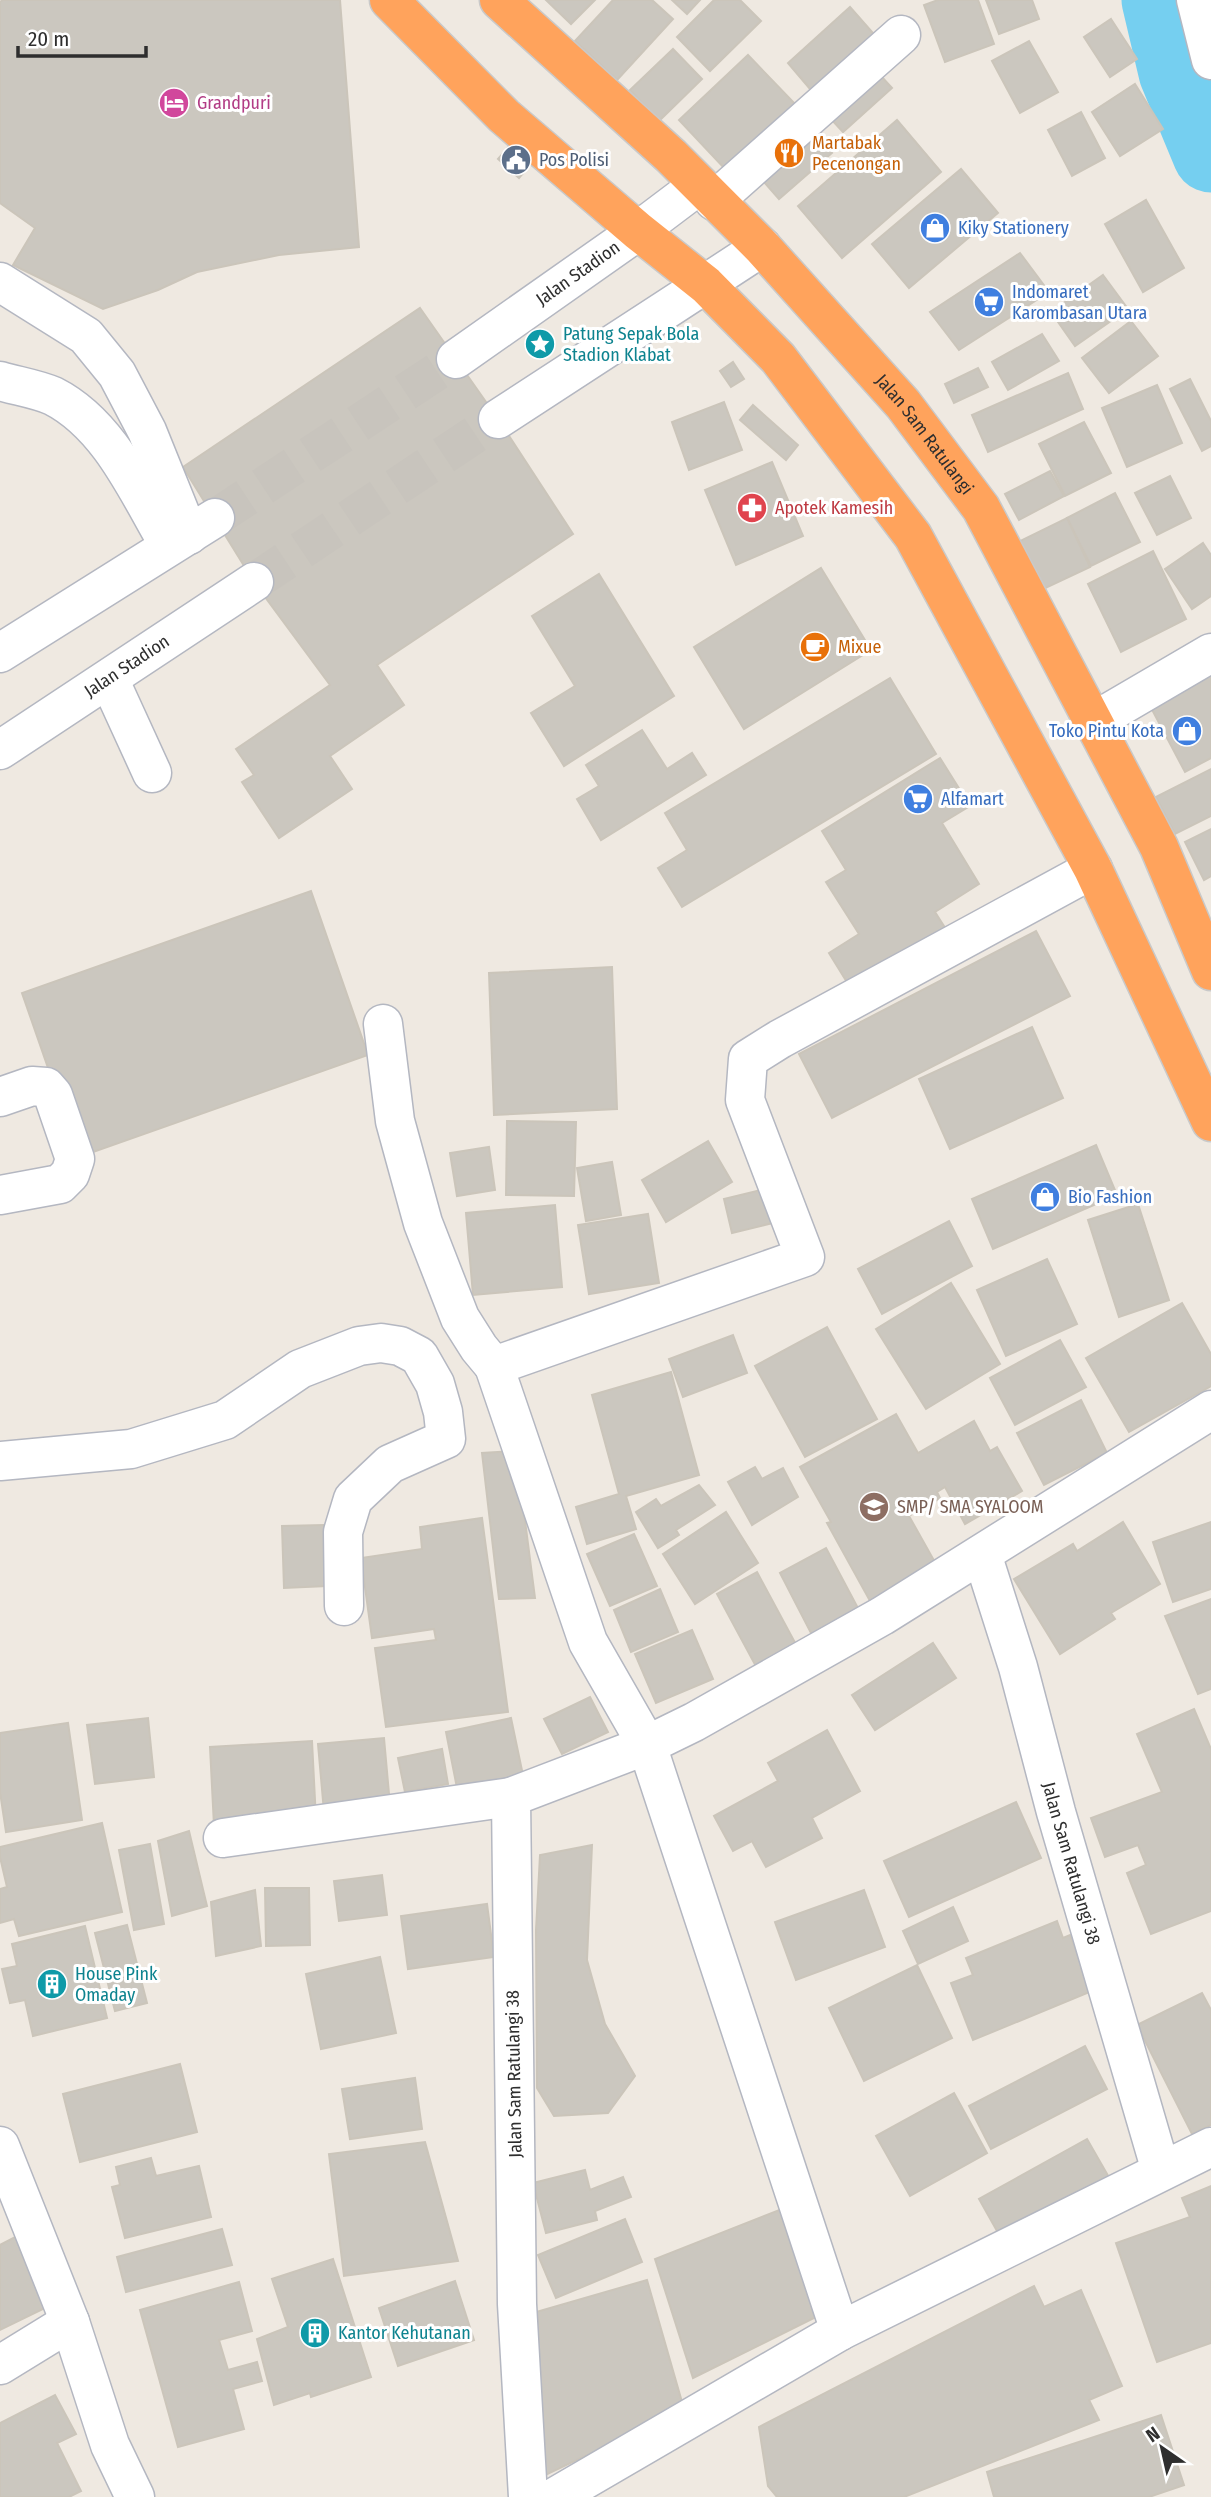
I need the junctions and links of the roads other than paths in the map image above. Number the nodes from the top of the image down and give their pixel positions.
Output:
1 (389, 0) edge
2 (499, 0) edge
3 (1196, 0) edge
4 (901, 35) dead end
5 (1211, 61) edge
6 (706, 193) junction
7 (638, 231) junction
8 (762, 247) junction
9 (0, 282) edge
10 (706, 285) junction
11 (456, 359) tunnel mouth
12 (0, 382) edge
13 (498, 419) tunnel mouth
14 (191, 533) junction
15 (254, 582) tunnel mouth
16 (0, 653) edge
17 (1211, 653) edge
18 (109, 679) junction
19 (1093, 722) junction
20 (0, 750) edge
21 (152, 773) dead end
22 (1093, 869) junction
23 (1211, 971) edge
24 (383, 1024) dead end
25 (0, 1097) edge
26 (1211, 1122) edge
27 (0, 1195) edge
28 (494, 1366) junction
29 (1211, 1410) edge
30 (0, 1461) edge
31 (982, 1554) junction
32 (344, 1606) dead end
33 (647, 1745) junction
34 (511, 1797) junction
35 (223, 1838) dead end
36 (1211, 2147) edge
37 (0, 2149) edge
38 (1161, 2171) junction
39 (70, 2322) junction
40 (840, 2331) junction
41 (0, 2365) edge
42 (135, 2497) edge
43 (528, 2497) edge
44 (555, 2497) edge

1 - 7 highway
2 - 6 highway, Jalan Sam Ratulangi
3 - 5 street
4 - 6 street, Jalan Stadion
6 - 7 street, Jalan Stadion
6 - 8 highway, Jalan Sam Ratulangi
7 - 10 highway
7 - 11 street, Jalan Stadion
8 - 10 street
8 - 19 highway, Jalan Sam Ratulangi
9 - 14 street
10 - 13 street
10 - 22 highway
12 - 14 street
14 - 16 street
15 - 18 street, Jalan Stadion
17 - 19 street
18 - 20 street, Jalan Stadion
18 - 21 street
19 - 23 highway, Jalan Sam Ratulangi
22 - 26 highway
22 - 28 street
24 - 28 street
25 - 27 street
28 - 33 street
29 - 31 street
30 - 32 street
31 - 33 street
31 - 38 street, Jalan Sam Ratulangi 38
33 - 34 street
33 - 40 street
34 - 35 street
34 - 43 street, Jalan Sam Ratulangi 38
36 - 38 street
37 - 39 street
38 - 40 street
39 - 41 street
39 - 42 street
40 - 44 street

